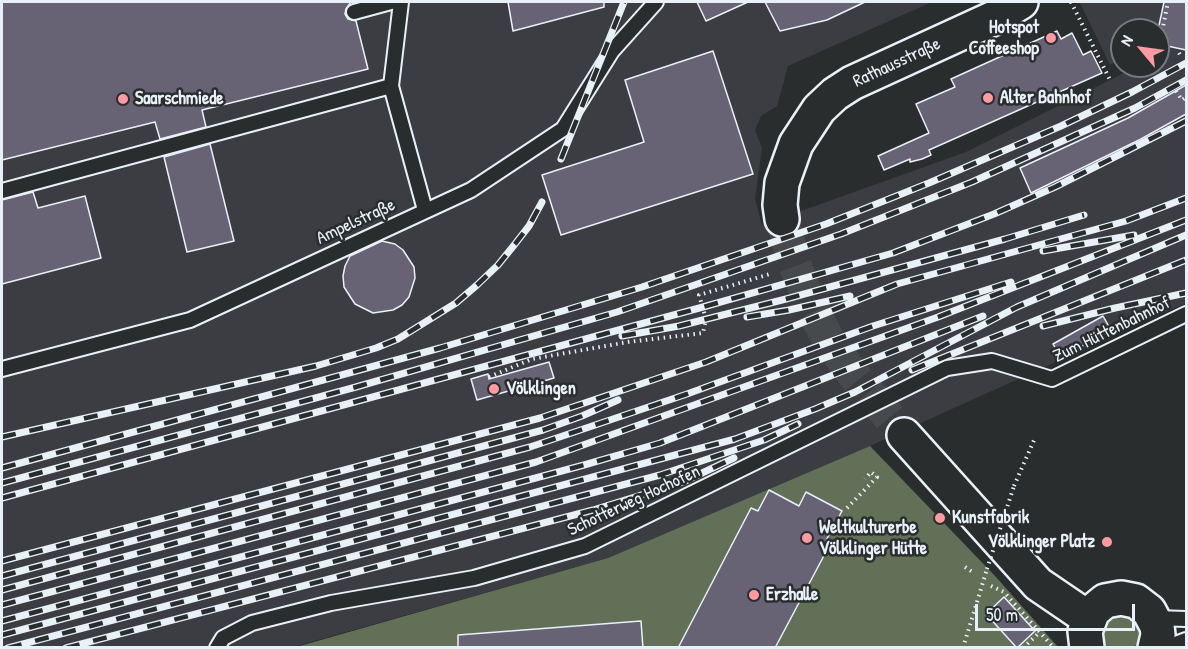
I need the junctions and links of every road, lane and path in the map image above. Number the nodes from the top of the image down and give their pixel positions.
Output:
1 (391, 2) edge
2 (401, 2) edge
3 (647, 2) edge
4 (656, 2) edge
5 (1021, 2) edge
6 (1071, 2) edge
7 (1168, 2) edge
8 (354, 12) dead end
9 (1164, 18) edge
10 (640, 19) junction
11 (1110, 80) dead end
12 (391, 86) junction
13 (1176, 91) dead end
14 (1186, 97) edge
15 (2, 191) edge
16 (425, 210) junction
17 (782, 219) tunnel mouth
18 (770, 274) dead end
19 (1186, 314) edge
20 (2, 369) edge
21 (489, 376) dead end
22 (1053, 379) joint
23 (904, 435) tunnel mouth
24 (1035, 438) dead end
25 (877, 467) dead end
26 (871, 472) junction
27 (865, 479) dead end
28 (847, 508) dead end
29 (965, 567) dead end
30 (974, 573) dead end
31 (991, 586) dead end
32 (1186, 619) edge
33 (1040, 632) junction
34 (1154, 632) edge
35 (1088, 633) edge
36 (1186, 640) edge
37 (217, 648) edge
38 (963, 648) edge
39 (1023, 648) edge
40 (1054, 648) edge
41 (1165, 648) edge

1 - 8 lane
2 - 12 lane
3 - 10 lane
4 - 10 lane, Ampelstraße
5 - 17 main road, Rathausstraße
6 - 11 path
7 - 9 path
10 - 16 lane, Ampelstraße
12 - 15 lane
12 - 16 lane
13 - 14 path
16 - 20 lane, Ampelstraße
18 - 21 path
19 - 22 lane, Zum Hüttenbahnhof
22 - 37 lane, Schotterweg Hochofen
23 - 35 main road
24 - 38 path, bridge
25 - 26 path
26 - 27 path
26 - 28 path
29 - 30 path
31 - 33 path
32 - 34 lane
33 - 39 path
33 - 40 path
34 - 35 main road
36 - 41 lane

